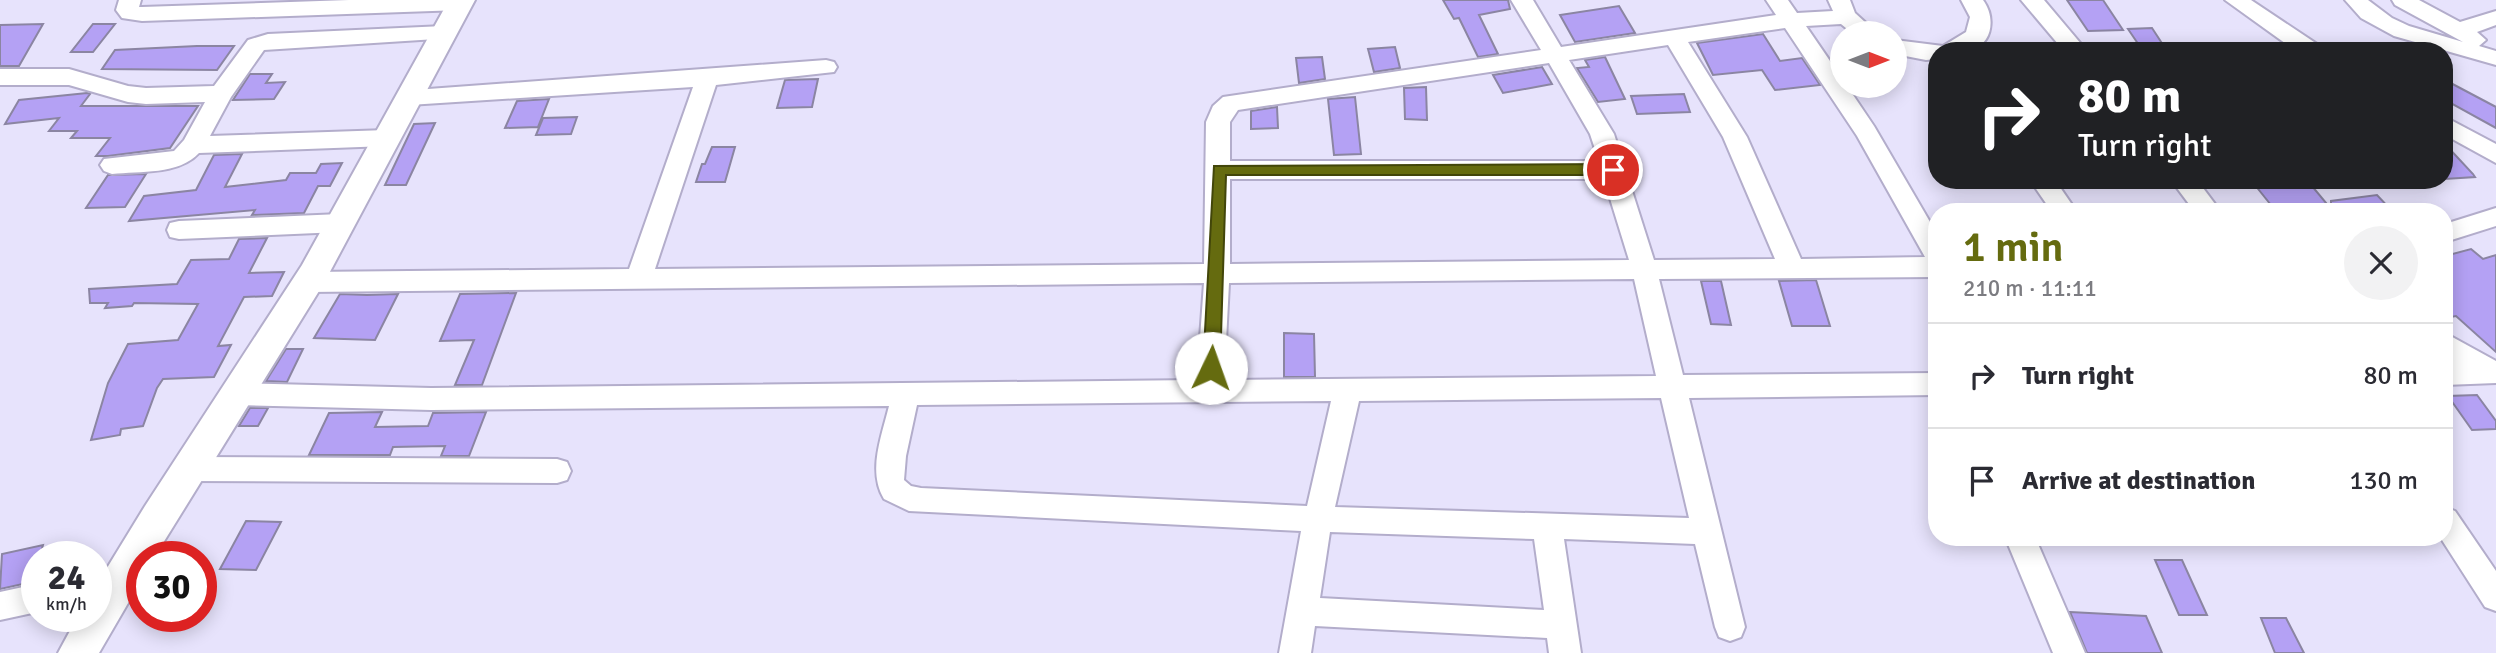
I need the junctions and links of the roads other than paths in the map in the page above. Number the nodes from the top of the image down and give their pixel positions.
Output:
1 (130, 0) edge
2 (1522, 0) edge
3 (1777, 0) edge
4 (1972, 0) edge
5 (2032, 0) edge
6 (2236, 0) edge
7 (2356, 0) edge
8 (2403, 0) edge
9 (461, 2) edge
10 (1843, 8) edge
11 (2496, 18) edge
12 (1791, 20) junction
13 (1855, 21) edge
14 (2456, 31) junction
15 (444, 33) junction
16 (1674, 37) junction
17 (1970, 42) edge
18 (2068, 42) edge
19 (2291, 42) edge
20 (2440, 42) edge
21 (2453, 46) edge
22 (1908, 49) edge
23 (2496, 50) edge
24 (1928, 51) edge
25 (1555, 55) junction
26 (2496, 58) edge
27 (826, 67) dead end
28 (0, 77) edge
29 (707, 78) junction
30 (221, 94) junction
31 (409, 97) junction
32 (2453, 134) edge
33 (387, 138) junction
34 (193, 145) junction
35 (2496, 155) edge
36 (112, 165) dead end
37 (1219, 170) junction
38 (1613, 170) junction
39 (2190, 189) edge
40 (2202, 203) edge
41 (2496, 217) edge
42 (340, 223) junction
43 (179, 230) dead end
44 (2453, 230) edge
45 (1928, 240) edge
46 (1928, 267) edge
47 (1791, 268) junction
48 (1644, 269) junction
49 (1217, 273) junction
50 (639, 278) junction
51 (308, 282) junction
52 (2453, 349) edge
53 (2491, 372) edge
54 (2453, 374) edge
55 (1928, 384) edge
56 (1348, 388) junction
57 (1672, 388) junction
58 (1210, 391) junction
59 (237, 394) junction
60 (905, 395) junction
61 (189, 469) junction
62 (556, 471) dead end
63 (1318, 519) junction
64 (1547, 526) junction
65 (2453, 529) edge
66 (1707, 531) junction
67 (2024, 546) edge
68 (2487, 569) edge
69 (112, 576) edge
70 (2496, 597) edge
71 (21, 601) edge
72 (0, 606) edge
73 (1302, 611) junction
74 (1730, 627) dead end
75 (87, 632) edge
76 (1563, 639) edge
77 (78, 653) edge
78 (1295, 653) edge
79 (2070, 653) edge

1 - 9 street
2 - 25 street
3 - 12 street
4 - 17 street
5 - 18 street
6 - 19 street
7 - 20 street
8 - 14 street
9 - 15 street
10 - 12 street
10 - 13 street
11 - 14 street
12 - 16 street
12 - 45 street
14 - 23 street
15 - 30 street
15 - 31 street
16 - 25 street
16 - 47 street
21 - 26 street
22 - 24 street
25 - 37 street
25 - 38 street
27 - 29 street
28 - 30 street
29 - 31 street
29 - 50 street
30 - 34 street
31 - 33 street
32 - 35 street
33 - 34 street
33 - 42 street
34 - 36 street
37 - 38 street
37 - 49 street
38 - 48 street
39 - 40 street
41 - 44 street
42 - 43 street
42 - 51 street
46 - 47 street
47 - 48 street
48 - 49 street
48 - 57 street
49 - 50 street
49 - 58 street
50 - 51 street
51 - 59 street
52 - 53 street
53 - 54 street
55 - 57 street
56 - 57 street
56 - 58 street
56 - 63 street
57 - 66 street
58 - 60 street
59 - 60 street
59 - 61 street
60 - 63 street
61 - 62 street
61 - 69 street
63 - 64 street
63 - 73 street
64 - 66 street
64 - 76 street
65 - 68 street
66 - 74 street
67 - 79 street
68 - 70 street
71 - 72 street
73 - 76 street
73 - 78 street
75 - 77 street

